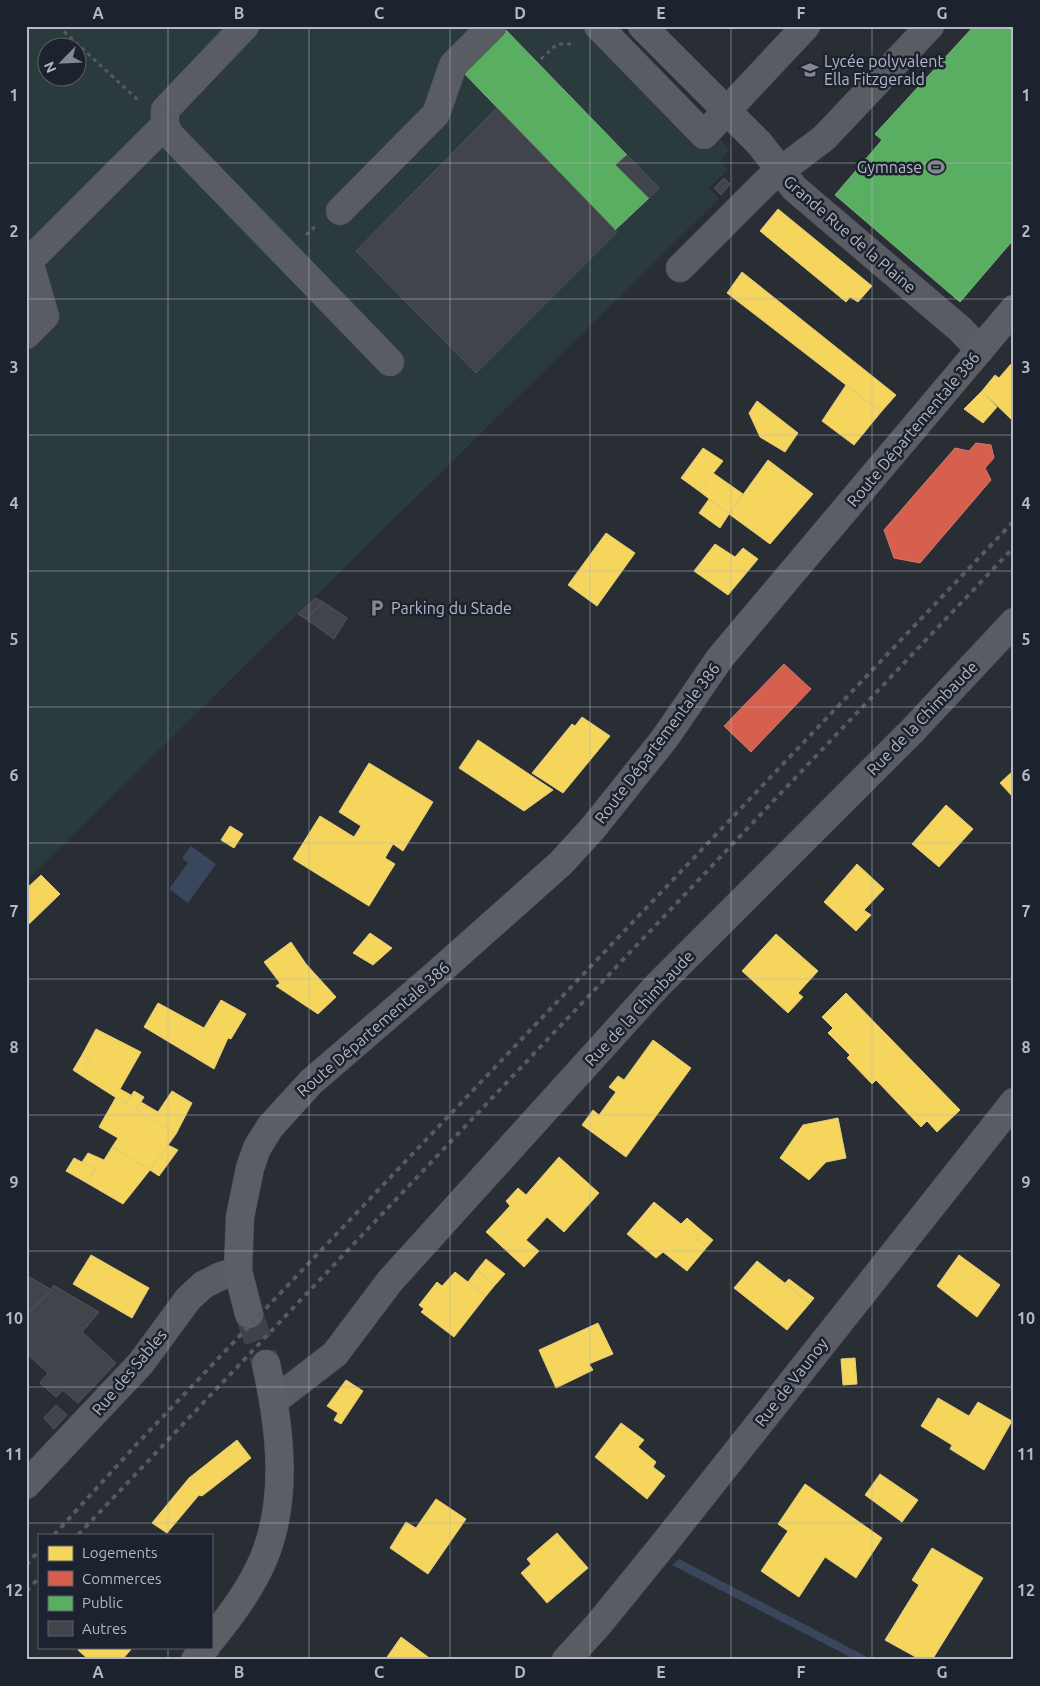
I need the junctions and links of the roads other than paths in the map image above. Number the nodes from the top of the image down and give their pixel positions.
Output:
1 (245, 26) edge
2 (492, 26) edge
3 (598, 26) edge
4 (642, 26) edge
5 (806, 26) edge
6 (930, 26) edge
7 (727, 111) junction
8 (165, 125) junction
9 (780, 172) junction
10 (340, 211) road end
11 (680, 268) dead end
12 (1014, 309) edge
13 (26, 335) edge
14 (980, 350) junction
15 (390, 362) dead end
16 (1014, 622) edge
17 (1014, 1102) edge
18 (238, 1271) junction
19 (250, 1314) tunnel mouth
20 (266, 1364) tunnel mouth
21 (274, 1401) junction
22 (26, 1485) edge
23 (212, 1639) edge
24 (205, 1648) edge
25 (195, 1660) edge
26 (566, 1660) edge

1 - 8 street
2 - 10 street
3 - 7 street
4 - 7 street, Grande Rue de la Plaine
5 - 7 street
6 - 9 street
7 - 9 street, Grande Rue de la Plaine
8 - 13 street
8 - 15 street
9 - 11 street
9 - 14 street, Grande Rue de la Plaine
12 - 14 main road, Route Départementale 386
14 - 18 main road, Route Départementale 386
16 - 21 street, Rue de la Chimbaude
17 - 26 street, Rue de Vaunoy
18 - 19 main road, Route Départementale 386
18 - 22 street, Rue des Sables
20 - 21 main road
21 - 23 main road
24 - 25 main road

